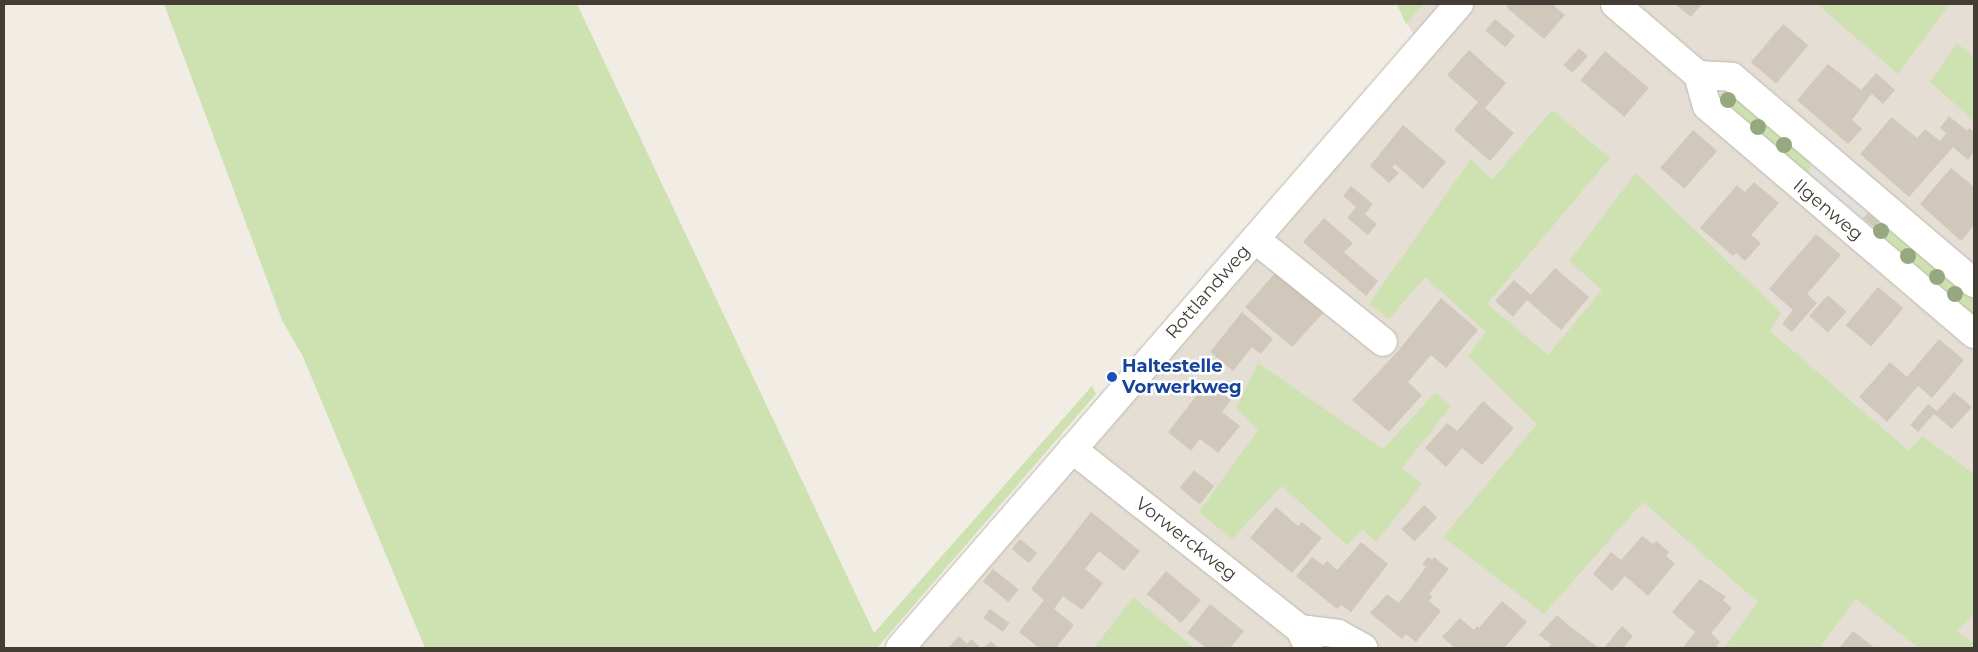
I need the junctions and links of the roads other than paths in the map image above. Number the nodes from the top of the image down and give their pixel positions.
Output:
1 (1459, 4) edge
2 (1615, 4) edge
3 (1698, 75) junction
4 (1255, 239) junction
5 (1974, 283) edge
6 (1974, 334) edge
7 (1383, 342) dead end
8 (1072, 449) junction
9 (1305, 639) edge
10 (900, 648) edge
11 (1363, 648) edge

1 - 4 street, Rottlandweg
2 - 3 street
3 - 5 street
3 - 6 street, Ilgenweg
4 - 7 street
4 - 8 street, Rottlandweg
8 - 9 street, Vorwerckweg
8 - 10 street, Rottlandweg
9 - 11 street, Vorwerckweg

